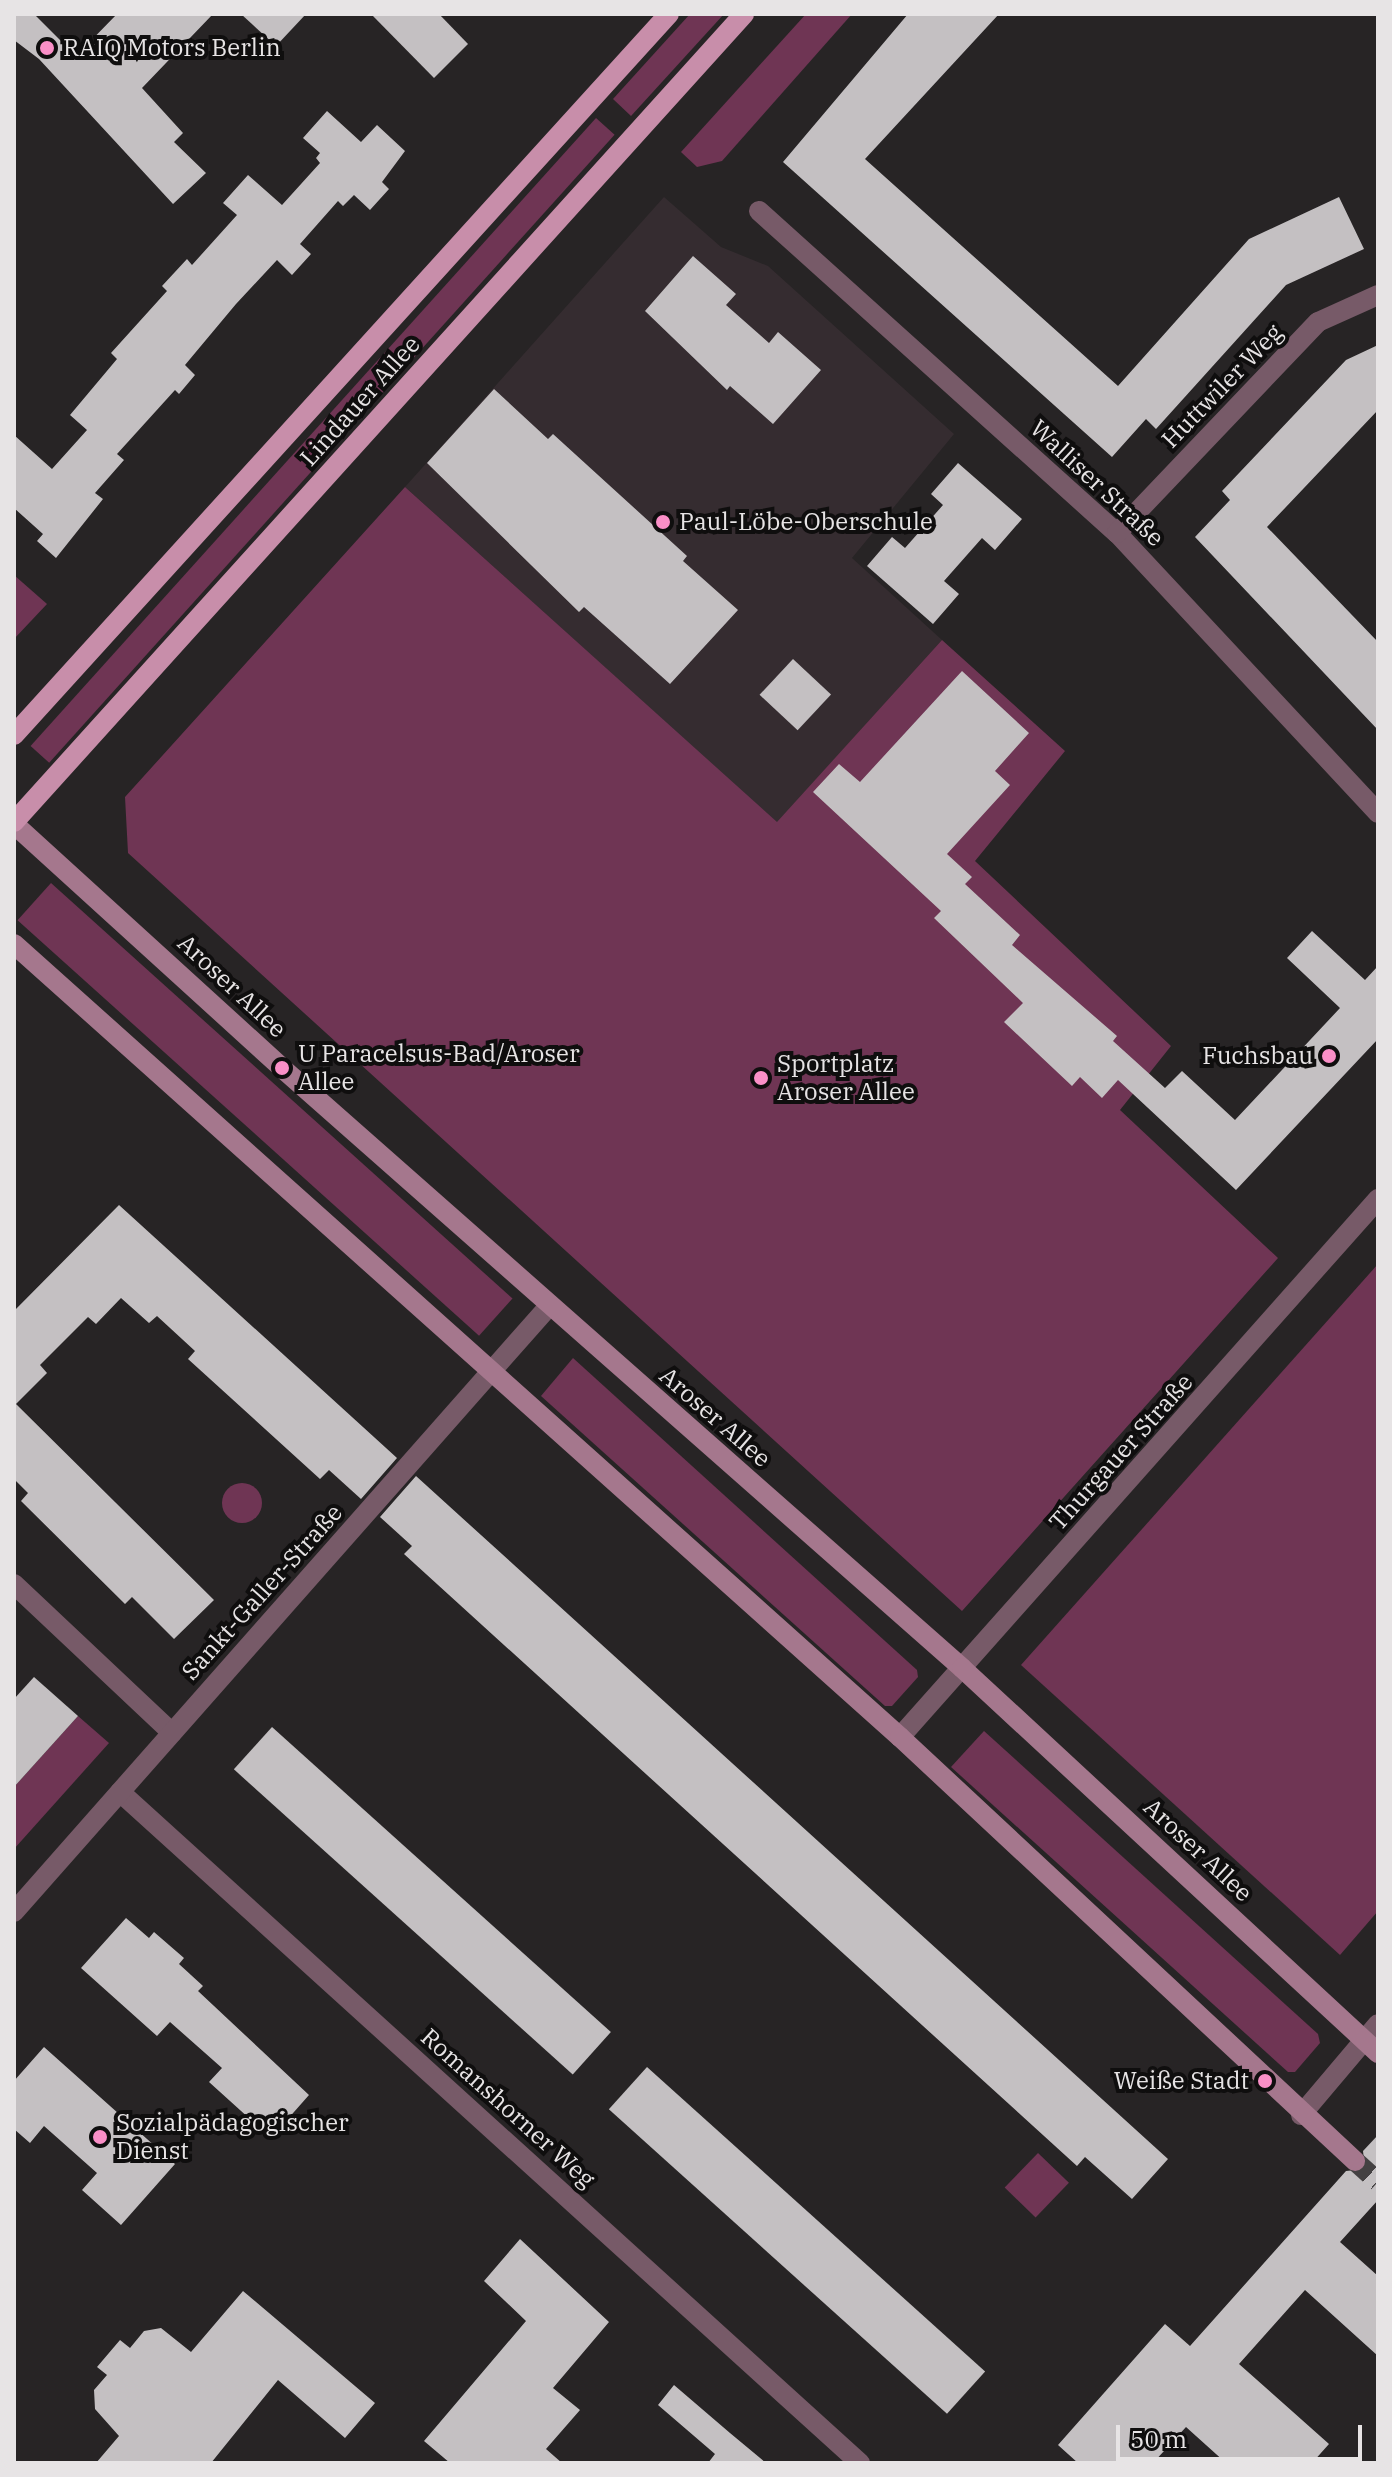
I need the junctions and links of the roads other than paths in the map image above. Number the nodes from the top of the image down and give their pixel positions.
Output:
1 (669, 14) edge
2 (744, 14) edge
3 (759, 211) dead end
4 (1378, 295) edge
5 (1117, 533) junction
6 (14, 735) edge
7 (1378, 813) edge
8 (14, 823) edge
9 (14, 944) edge
10 (1378, 1199) edge
11 (549, 1306) junction
12 (492, 1373) junction
13 (14, 1584) edge
14 (962, 1668) junction
15 (172, 1733) junction
16 (900, 1737) junction
17 (120, 1792) junction
18 (14, 1912) edge
19 (1378, 2024) edge
20 (1371, 2047) edge
21 (1301, 2115) junction
22 (1355, 2161) tunnel mouth
23 (860, 2463) edge

1 - 6 main road, Lindauer Allee
2 - 8 main road, Lindauer Allee
3 - 5 street, Walliser Straße
4 - 5 street, Huttwiler Weg
5 - 7 street, Walliser Straße
8 - 11 main road, Aroser Allee
9 - 12 main road
10 - 14 street, Thurgauer Straße
11 - 12 street, Sankt-Galler-Straße
11 - 14 main road, Aroser Allee
12 - 15 street, Sankt-Galler-Straße
12 - 16 main road
13 - 15 street
14 - 16 street, Thurgauer Straße
14 - 20 main road, Aroser Allee
15 - 17 street, Sankt-Galler-Straße
16 - 21 main road
17 - 18 street, Sankt-Galler-Straße
17 - 23 street, Romanshorner Weg
19 - 20 street
20 - 21 street
21 - 22 main road

